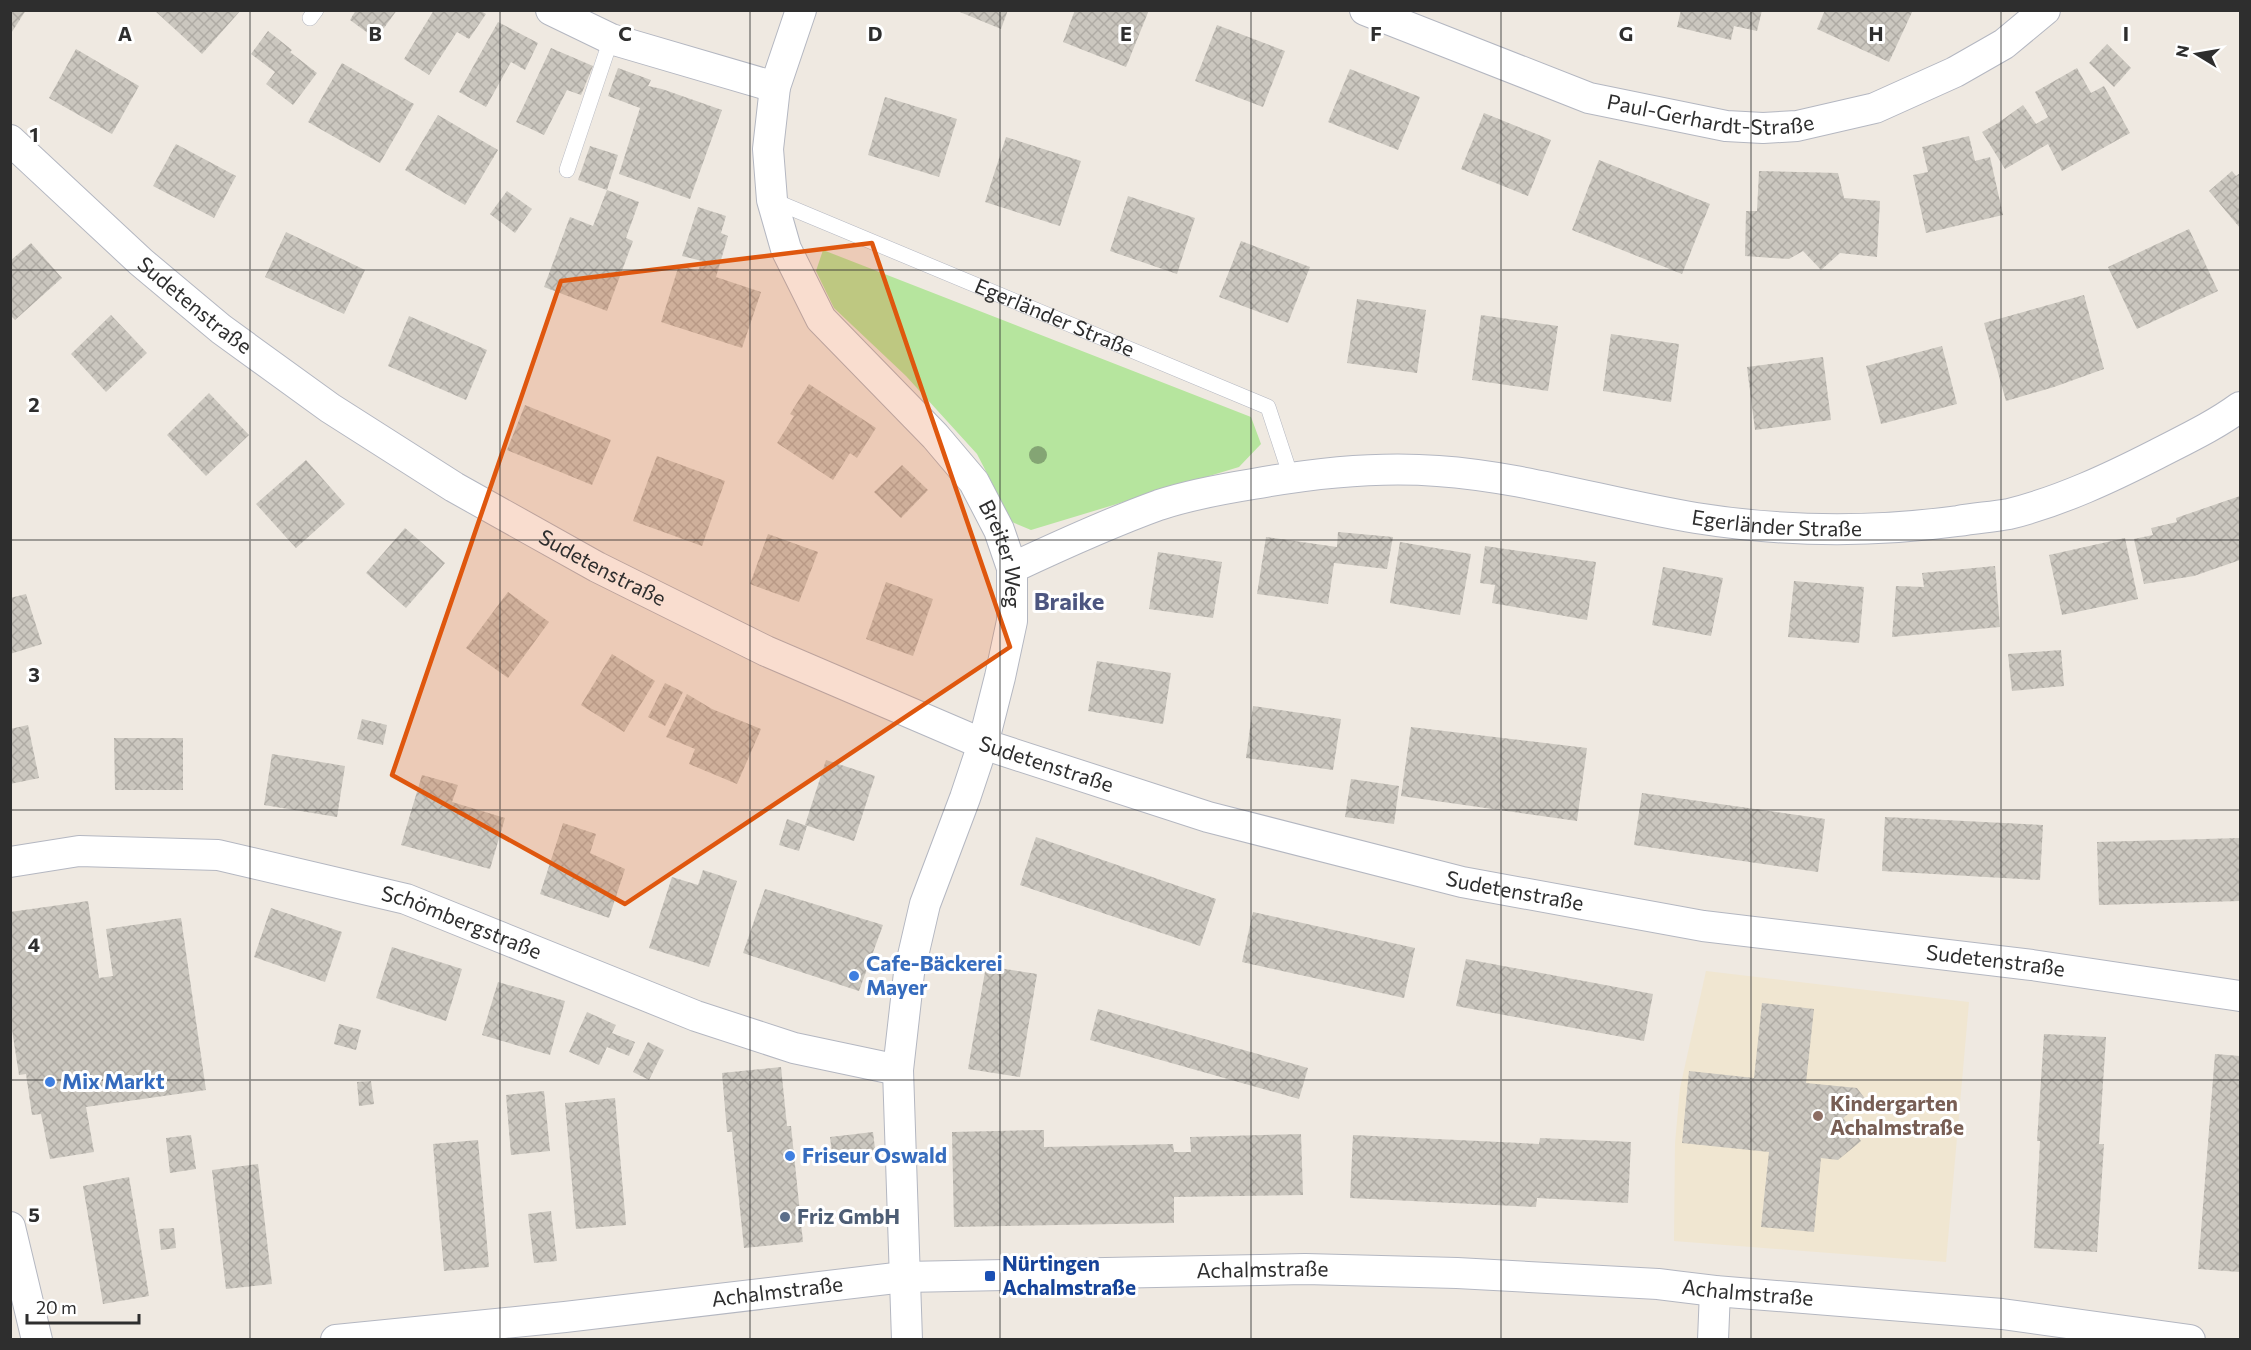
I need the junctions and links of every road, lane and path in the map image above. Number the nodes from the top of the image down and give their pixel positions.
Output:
1 (551, 10) edge
2 (801, 10) edge
3 (1365, 10) edge
4 (2045, 10) edge
5 (611, 39) junction
6 (776, 87) junction
7 (10, 140) edge
8 (567, 170) dead end
9 (772, 200) junction
10 (2241, 407) edge
11 (1292, 477) junction
12 (1012, 568) junction
13 (983, 744) junction
14 (10, 862) edge
15 (2241, 996) edge
16 (898, 1070) junction
17 (10, 1227) edge
18 (904, 1277) junction
19 (17, 1278) edge
20 (1714, 1291) junction
21 (565, 1328) edge
22 (37, 1340) edge
23 (336, 1340) edge
24 (907, 1340) edge
25 (1713, 1340) edge
26 (2190, 1340) edge

1 - 5 street
2 - 6 street, Breiter Weg
3 - 4 street, Paul-Gerhardt-Straße
5 - 6 street
5 - 8 lane
6 - 9 street, Breiter Weg
7 - 13 street, Sudetenstraße
9 - 11 lane, Egerländer Straße
9 - 12 street, Breiter Weg
10 - 11 street, Egerländer Straße
11 - 12 street, Egerländer Straße
12 - 13 street, Breiter Weg
13 - 15 street, Sudetenstraße
13 - 16 street, Breiter Weg
14 - 16 street, Schömbergstraße
16 - 18 street, Breiter Weg
17 - 19 street
18 - 20 street, Achalmstraße
18 - 21 street, Achalmstraße
18 - 24 street, Breiter Weg
19 - 22 street
20 - 25 street
20 - 26 street, Achalmstraße
21 - 23 street, Achalmstraße

